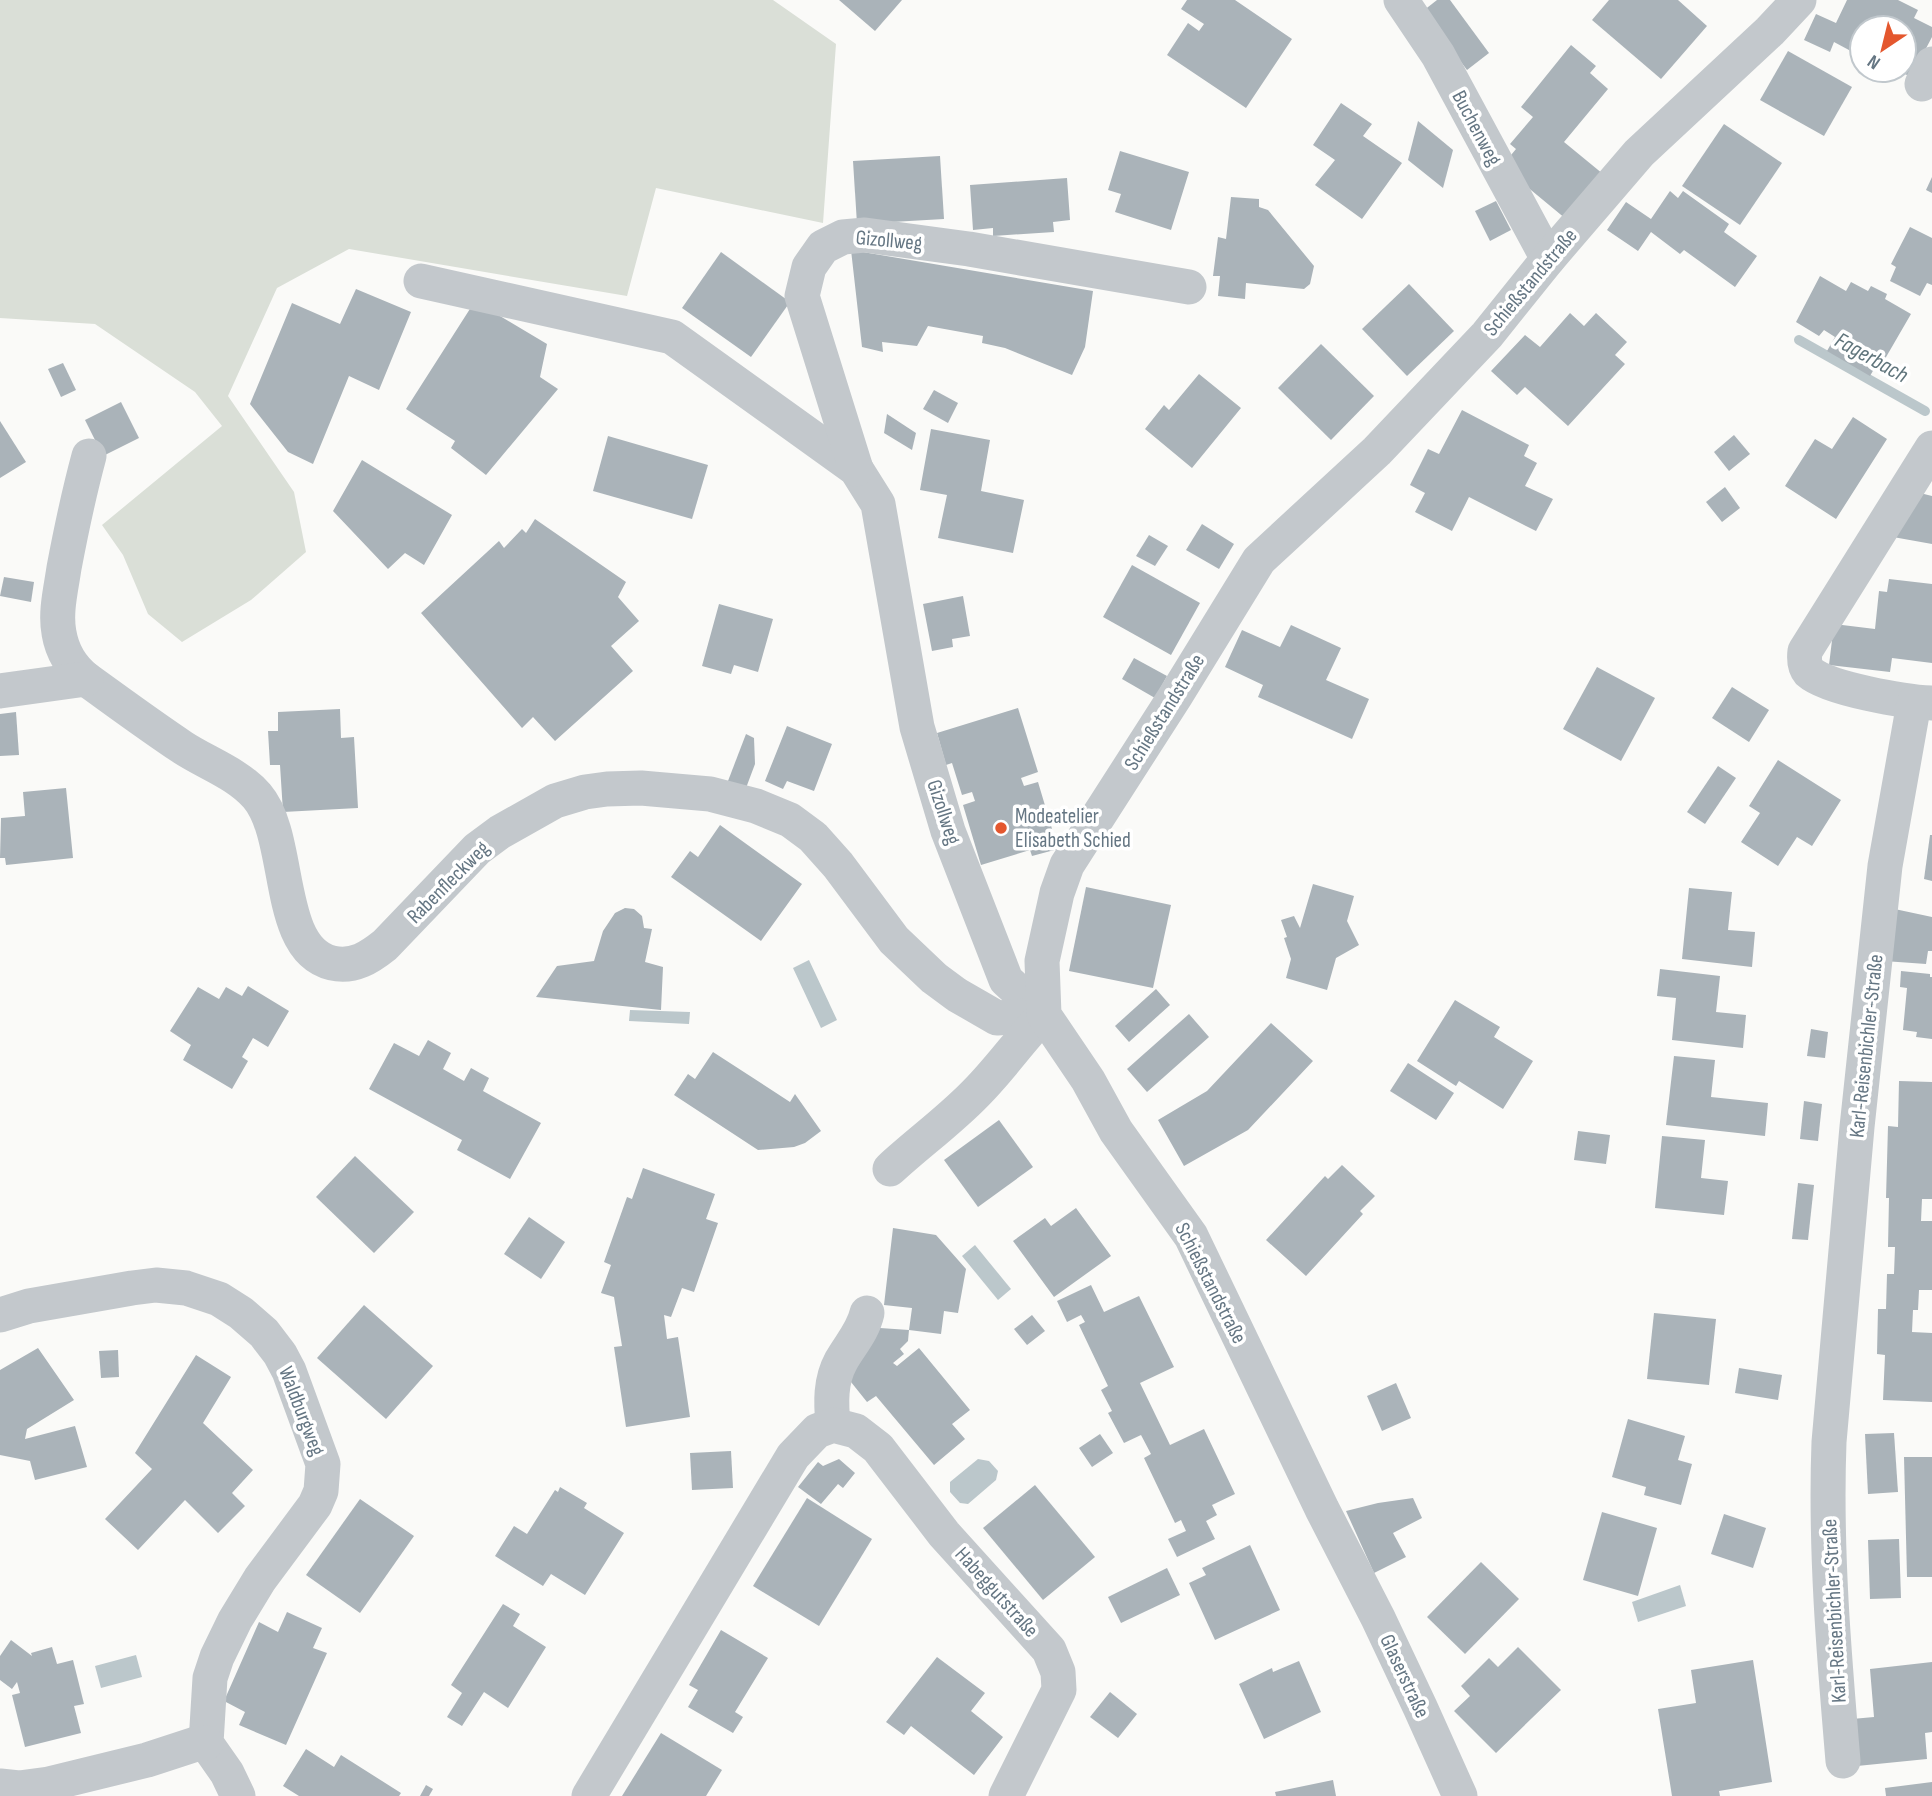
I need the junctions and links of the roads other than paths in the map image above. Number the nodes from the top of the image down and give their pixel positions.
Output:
1 (1401, 0) edge
2 (1799, 0) edge
3 (1548, 259) junction
4 (421, 281) dead end
5 (1189, 287) dead end
6 (1932, 448) edge
7 (89, 456) dead end
8 (856, 470) junction
9 (86, 679) junction
10 (0, 691) edge
11 (1923, 703) edge
12 (1044, 1015) junction
13 (890, 1169) dead end
14 (867, 1313) dead end
15 (0, 1315) edge
16 (833, 1425) junction
17 (1348, 1557) joint
18 (206, 1743) junction
19 (1843, 1761) dead end
20 (0, 1786) edge
21 (238, 1796) edge
22 (589, 1796) edge
23 (1006, 1796) edge
24 (1460, 1796) edge

1 - 3 street, Buchenweg
2 - 3 street, Schießstandstraße
3 - 12 street, Schießstandstraße
4 - 8 street, Gizollweg
5 - 8 street, Gizollweg
6 - 11 street, Karl-Reisenbichler-Straße
7 - 9 street, Rabenfleckweg
8 - 12 street, Gizollweg
9 - 10 street
9 - 12 street, Rabenfleckweg
11 - 19 street, Karl-Reisenbichler-Straße
12 - 13 street
12 - 17 street, Schießstandstraße
14 - 16 street
15 - 18 street, Waldburgweg
16 - 22 street
16 - 23 street, Habeggutstraße
17 - 24 street, Glaserstraße
18 - 20 street
18 - 21 street

